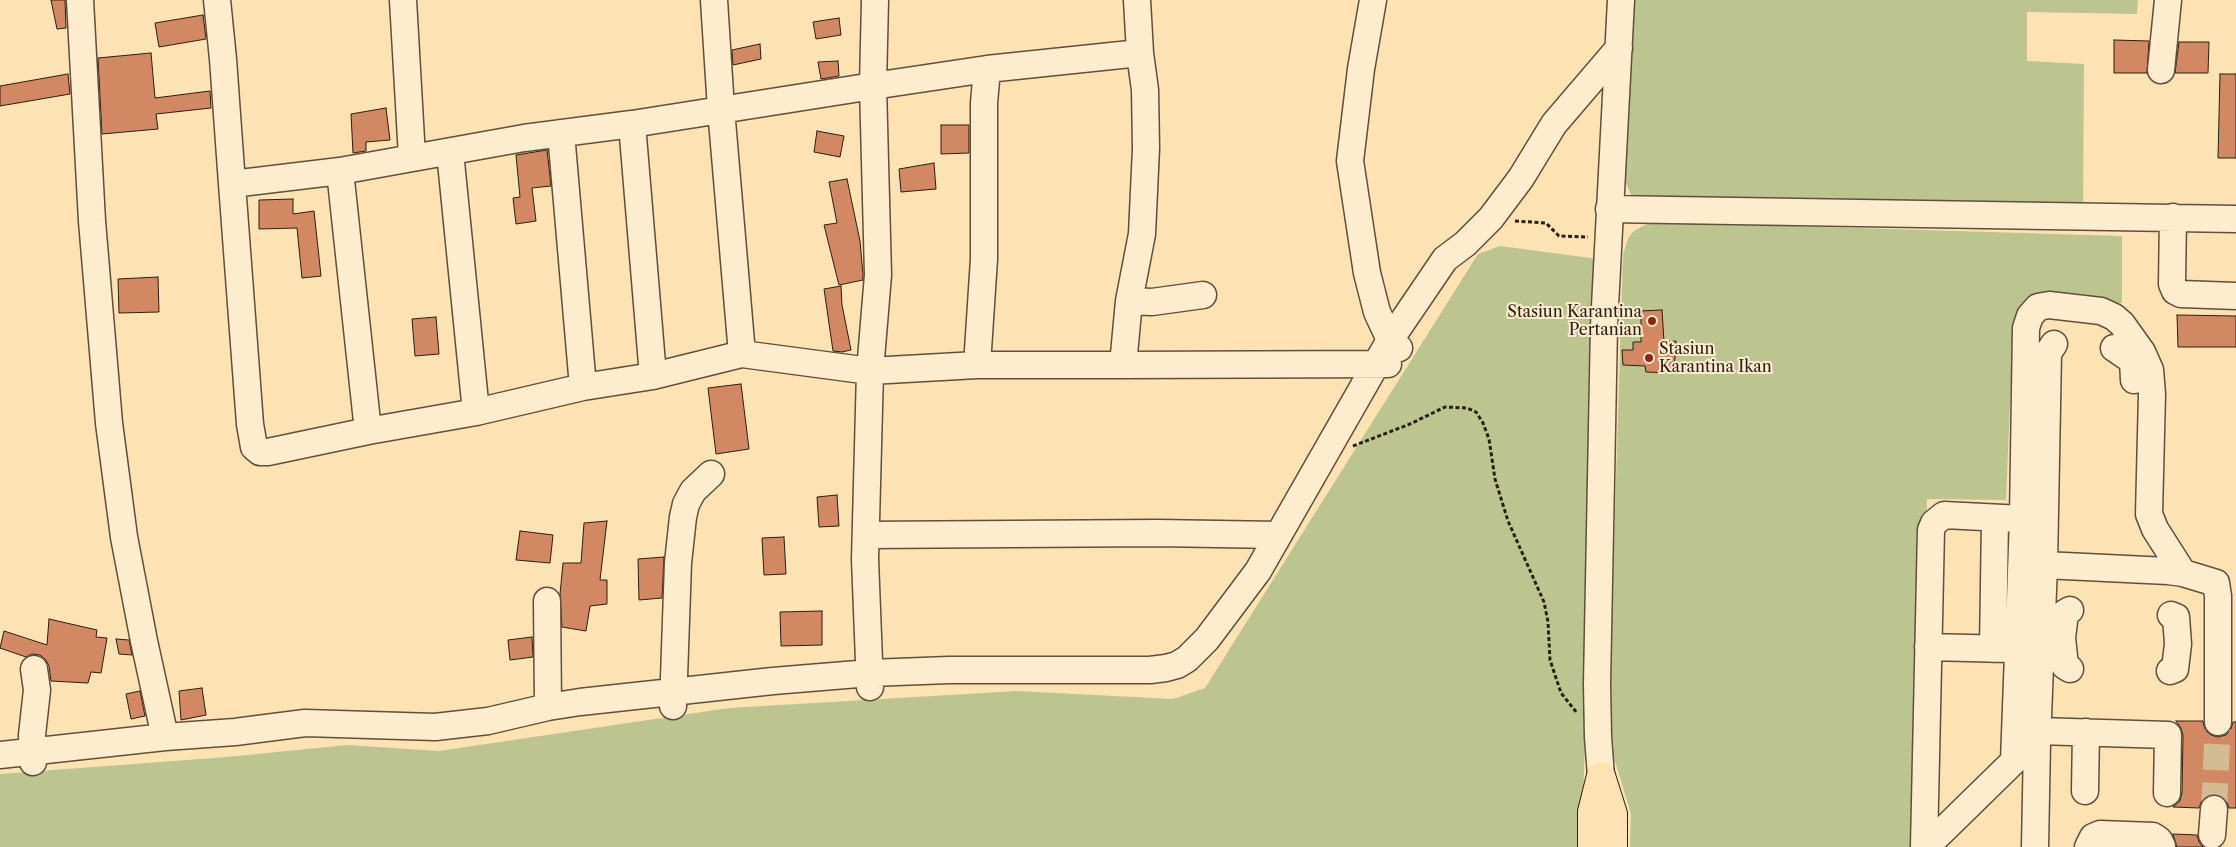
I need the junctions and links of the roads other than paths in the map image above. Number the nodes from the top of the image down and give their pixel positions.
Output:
1 (80, 0) edge
2 (217, 0) edge
3 (403, 0) edge
4 (714, 0) edge
5 (874, 0) edge
6 (1137, 0) edge
7 (1372, 0) edge
8 (1621, 0) edge
9 (2168, 0) edge
10 (1619, 48) junction
11 (1140, 54) junction
12 (987, 69) junction
13 (2161, 70) dead end
14 (873, 86) junction
15 (721, 109) junction
16 (632, 124) junction
17 (561, 133) junction
18 (450, 152) junction
19 (412, 158) junction
20 (340, 171) junction
21 (232, 184) junction
22 (1609, 209) junction
23 (2173, 217) junction
24 (2236, 219) edge
25 (1203, 295) dead end
26 (2236, 296) edge
27 (1129, 301) junction
28 (2054, 344) dead end
29 (2114, 348) dead end
30 (1389, 353) junction
31 (742, 354) junction
32 (977, 365) junction
33 (1123, 365) junction
34 (870, 371) junction
35 (654, 376) junction
36 (583, 387) junction
37 (476, 412) junction
38 (368, 431) junction
39 (711, 474) dead end
40 (1995, 519) junction
41 (2024, 519) junction
42 (866, 535) junction
43 (1278, 535) junction
44 (2044, 565) junction
45 (2176, 572) junction
46 (2226, 579) edge
47 (547, 601) dead end
48 (2070, 610) dead end
49 (2171, 615) dead end
50 (2041, 641) junction
51 (2178, 644) junction
52 (2217, 645) junction
53 (1928, 647) junction
54 (1993, 649) junction
55 (34, 669) dead end
56 (2070, 669) dead end
57 (2170, 671) dead end
58 (870, 680) junction
59 (672, 699) junction
60 (548, 707) junction
61 (2218, 722) tunnel mouth
62 (2086, 732) junction
63 (165, 737) junction
64 (2037, 737) junction
65 (0, 755) edge
66 (32, 756) junction
67 (2014, 761) junction
68 (0, 764) edge
69 (1601, 776) junction
70 (2085, 791) dead end
71 (2167, 793) dead end
72 (2214, 809) tunnel mouth
73 (2212, 835) dead end
74 (2162, 846) edge
75 (1592, 847) edge
76 (1613, 847) edge
77 (1925, 847) edge
78 (2035, 847) edge
79 (2088, 847) edge

1 - 63 street
2 - 21 street
3 - 19 street
4 - 15 street
5 - 14 street
6 - 11 street
7 - 30 street
8 - 10 street
9 - 13 street
10 - 22 street
10 - 30 street
11 - 12 street
11 - 27 street
12 - 14 street
12 - 32 street
14 - 15 street
14 - 34 street
15 - 16 street
15 - 31 street
16 - 17 street
16 - 35 street
17 - 18 street
17 - 36 street
18 - 19 street
18 - 37 street
19 - 20 street
20 - 21 street
20 - 38 street
21 - 38 street
22 - 23 street
22 - 69 street
23 - 24 street
23 - 26 street
25 - 27 street
27 - 33 street
28 - 44 street
29 - 45 street
30 - 33 street
30 - 43 street
30 - 58 street
31 - 34 street
31 - 35 street
32 - 33 street
32 - 34 street
34 - 42 street
35 - 36 street
36 - 37 street
37 - 38 street
39 - 59 street
40 - 41 street
40 - 53 street
40 - 54 street
41 - 45 street
41 - 50 street
42 - 43 street
42 - 58 street
43 - 58 street
44 - 45 street
44 - 50 street
45 - 46 street
46 - 52 street
47 - 60 street
48 - 50 street
49 - 51 street
50 - 54 street
50 - 56 street
50 - 64 street
50 - 67 street
51 - 52 street
51 - 57 street
52 - 61 street
53 - 54 street
53 - 77 street
55 - 66 street
58 - 59 street
59 - 60 street
59 - 66 street
60 - 63 street
62 - 64 street
62 - 70 street
62 - 71 street
63 - 66 street
64 - 67 street
64 - 78 street
65 - 66 street
66 - 68 street
67 - 77 street
69 - 75 main road
69 - 76 main road
72 - 73 street
74 - 79 street

